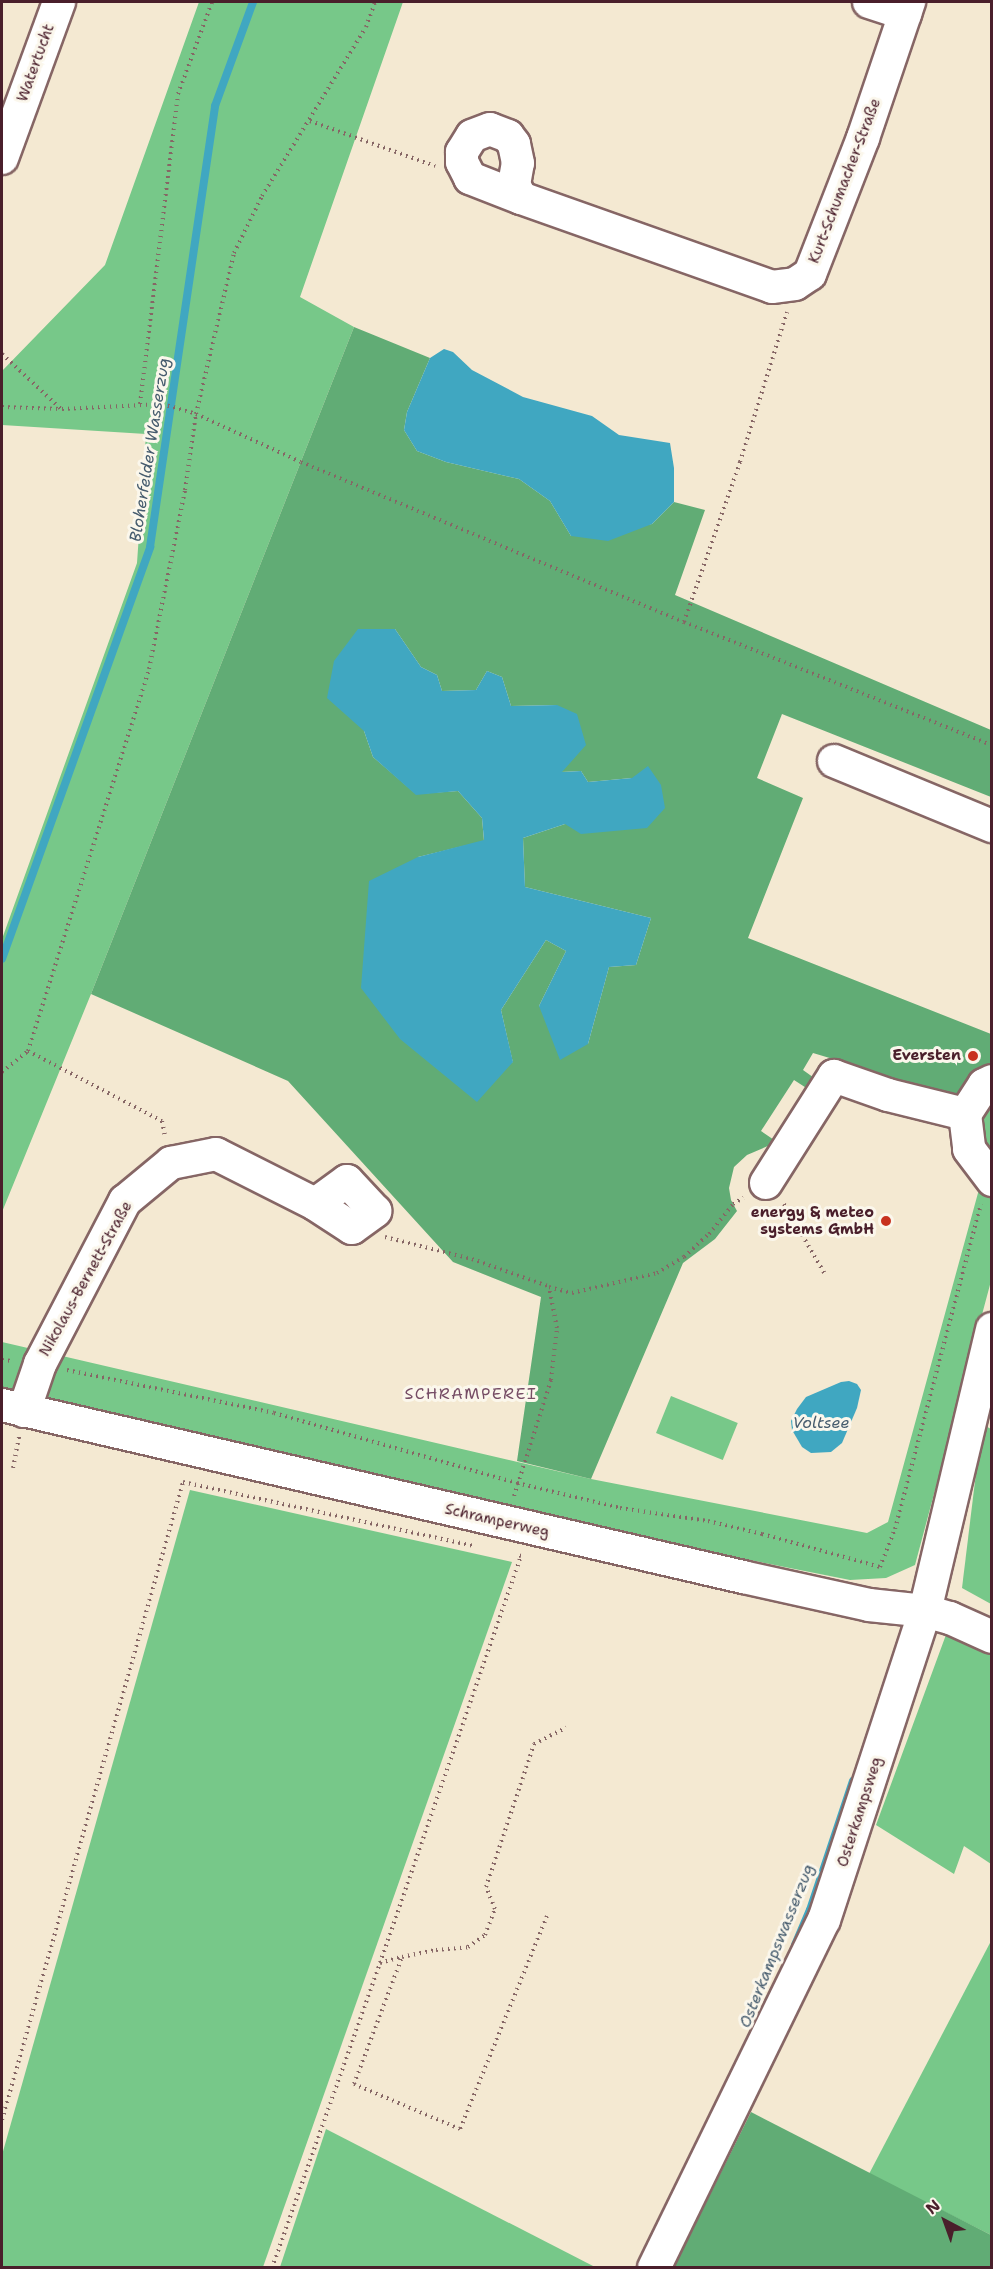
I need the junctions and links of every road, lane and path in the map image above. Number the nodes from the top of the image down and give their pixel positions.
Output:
1 (59, 2) edge
2 (212, 2) edge
3 (375, 2) edge
4 (869, 2) edge
5 (907, 8) edge
6 (310, 121) junction
7 (2, 158) edge
8 (470, 178) junction
9 (521, 198) junction
10 (795, 284) junction
11 (2, 354) edge
12 (140, 404) junction
13 (2, 407) edge
14 (62, 409) junction
15 (196, 414) junction
16 (684, 622) junction
17 (992, 745) edge
18 (834, 761) dead end
19 (992, 826) edge
20 (28, 1051) junction
21 (2, 1072) edge
22 (992, 1080) edge
23 (965, 1114) junction
24 (171, 1163) junction
25 (990, 1179) edge
26 (766, 1183) junction
27 (352, 1228) joint
28 (826, 1276) dead end
29 (551, 1287) junction
30 (992, 1329) edge
31 (2, 1360) edge
32 (40, 1364) junction
33 (13, 1408) edge
34 (518, 1483) junction
35 (508, 1538) junction
36 (486, 1548) dead end
37 (925, 1611) junction
38 (992, 1636) edge
39 (566, 1728) dead end
40 (547, 1916) dead end
41 (402, 1957) junction
42 (380, 1963) junction
43 (2, 2120) edge
44 (272, 2268) edge
45 (654, 2268) edge

1 - 7 street, Watertucht
2 - 12 path
3 - 6 path
4 - 5 street
5 - 10 street, Kurt-Schumacher-Straße
6 - 8 path
6 - 15 path
8 - 9 street
8 - 9 street
9 - 10 street
10 - 16 path
11 - 14 path
12 - 14 path
12 - 15 path
13 - 14 path
15 - 16 path
15 - 20 path
16 - 17 path
18 - 19 street
20 - 21 path
20 - 24 path
22 - 23 street
23 - 25 street
23 - 26 street
24 - 27 street, Nikolaus-Bernett-Straße
24 - 32 street, Nikolaus-Bernett-Straße
25 - 34 path
26 - 28 path
26 - 29 path
27 - 29 path
29 - 34 path
30 - 37 street, Osterkampsweg
31 - 32 path
32 - 33 street, Nikolaus-Bernett-Straße
32 - 34 path
33 - 35 street, Schramperweg
34 - 35 path
35 - 37 street, Schramperweg
35 - 42 path
36 - 43 path
37 - 38 street, Schramperweg
37 - 45 street, Osterkampsweg
39 - 41 path
40 - 41 path
41 - 42 path
42 - 44 path

